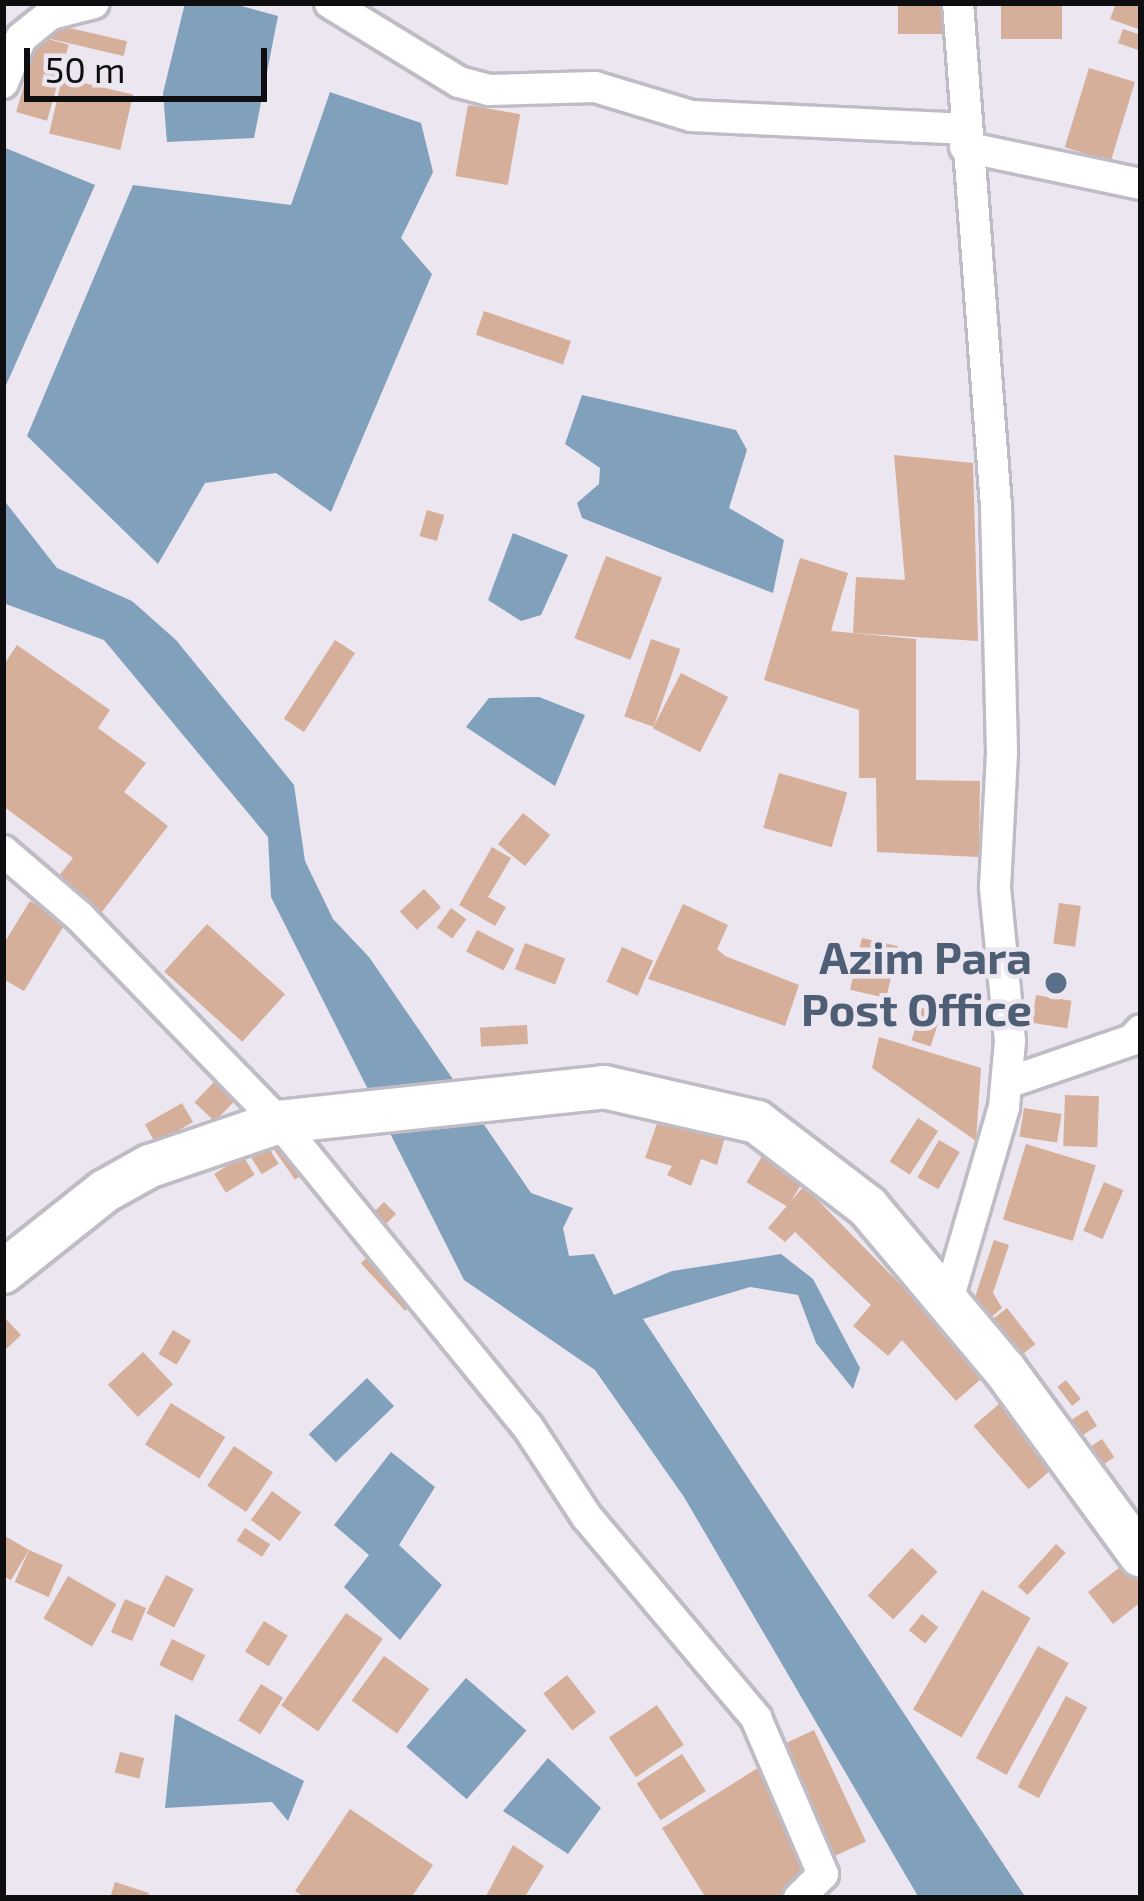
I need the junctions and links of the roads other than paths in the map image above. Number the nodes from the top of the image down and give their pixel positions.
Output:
1 (94, 3) edge
2 (330, 3) edge
3 (958, 3) edge
4 (3, 82) edge
5 (964, 138) junction
6 (1141, 184) edge
7 (3, 851) edge
8 (1141, 1030) edge
9 (1006, 1083) junction
10 (279, 1122) junction
11 (3, 1272) edge
12 (948, 1300) junction
13 (1141, 1556) edge
14 (799, 1898) edge

1 - 4 street
2 - 5 street
3 - 5 street
5 - 6 street
5 - 9 street
7 - 10 street
8 - 9 street
9 - 12 street
10 - 11 main road
10 - 12 main road
10 - 14 street
12 - 13 main road

